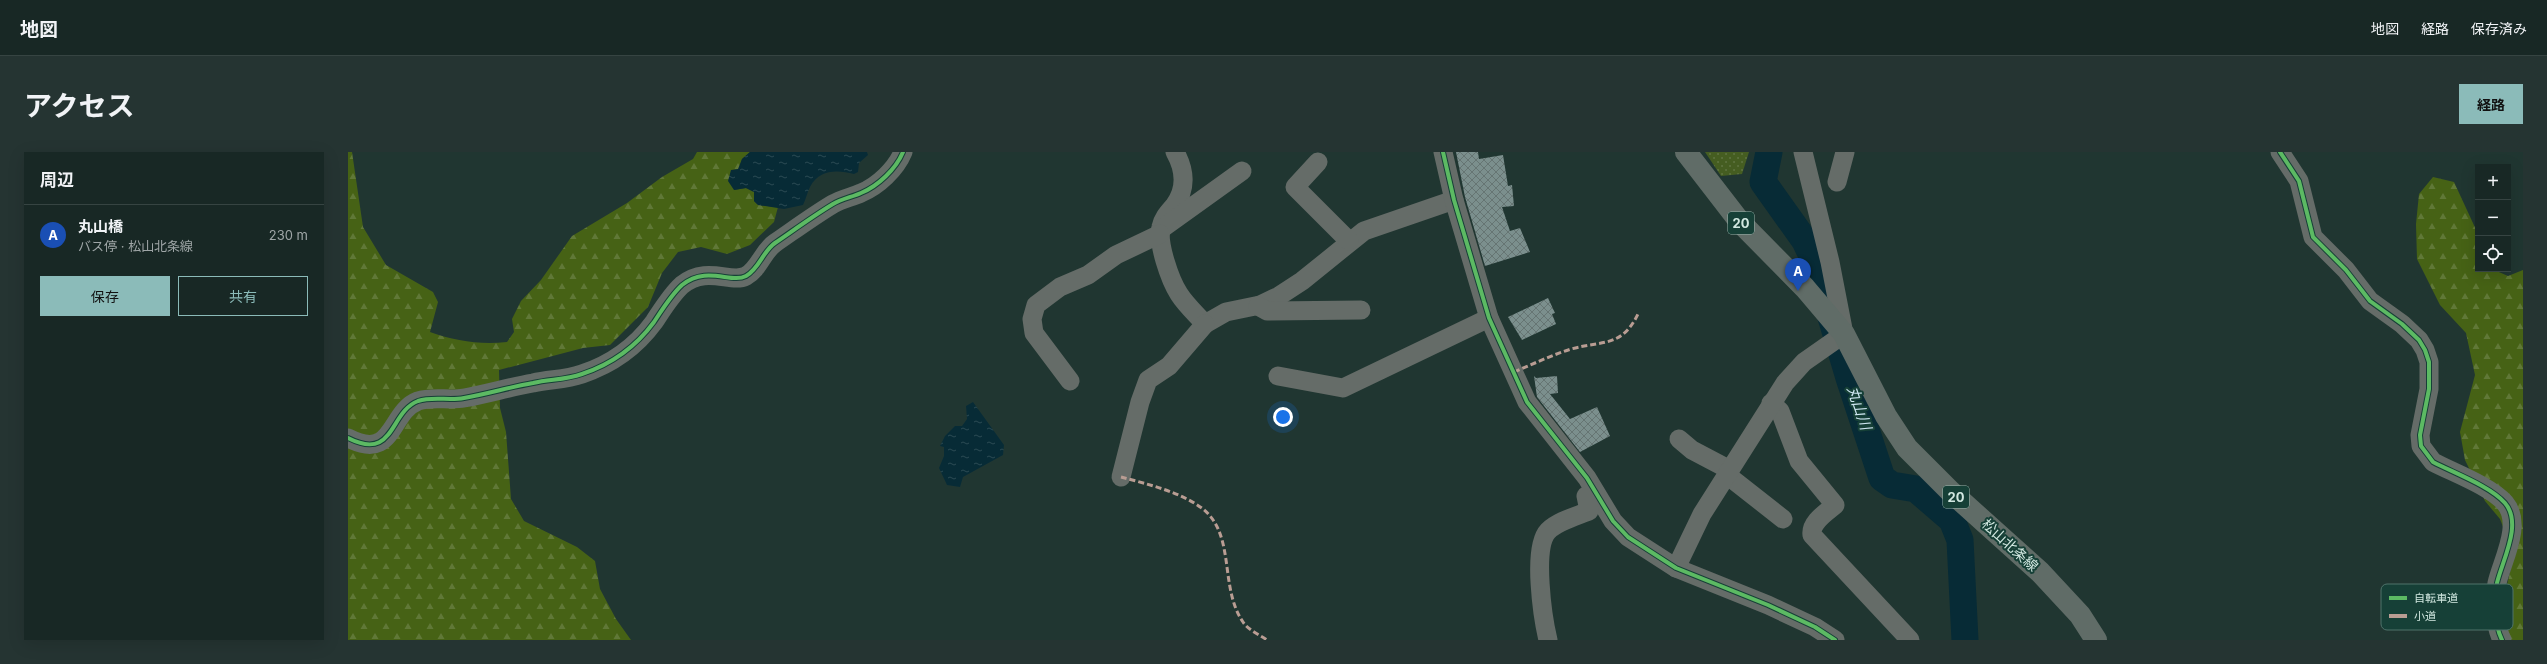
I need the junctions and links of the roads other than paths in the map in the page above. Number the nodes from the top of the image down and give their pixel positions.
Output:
1 (903, 152) edge
2 (1175, 152) edge
3 (1443, 152) edge
4 (1686, 152) edge
5 (1802, 152) edge
6 (1845, 152) edge
7 (2280, 152) edge
8 (1318, 162) dead end
9 (1242, 171) dead end
10 (1838, 182) dead end
11 (1454, 200) junction
12 (1160, 232) junction
13 (1349, 241) junction
14 (1258, 306) junction
15 (1361, 310) dead end
16 (1489, 318) junction
17 (1205, 324) junction
18 (1844, 334) junction
19 (1278, 376) dead end
20 (1070, 381) dead end
21 (1771, 402) junction
22 (348, 438) edge
23 (1679, 439) dead end
24 (1729, 472) junction
25 (1121, 477) dead end
26 (1595, 492) junction
27 (1783, 519) dead end
28 (1676, 568) junction
29 (2497, 584) edge
30 (2499, 630) edge
31 (1548, 640) edge
32 (1835, 640) edge
33 (1910, 640) edge
34 (2096, 640) edge
35 (2502, 640) edge

1 - 22 street
2 - 12 street
3 - 11 street
4 - 18 main road, 松山北条線 / 20
5 - 18 street
6 - 10 street
7 - 29 street
8 - 13 street
9 - 12 street
11 - 13 street
11 - 16 street
12 - 17 street
12 - 20 street
13 - 14 street
14 - 15 street
14 - 17 street
16 - 19 street
16 - 26 street
17 - 25 street
18 - 21 street
18 - 34 main road, 松山北条線 / 20
21 - 24 street
21 - 33 street
23 - 24 street
24 - 27 street
24 - 28 street
26 - 28 street
26 - 31 street
28 - 32 street
30 - 35 street

